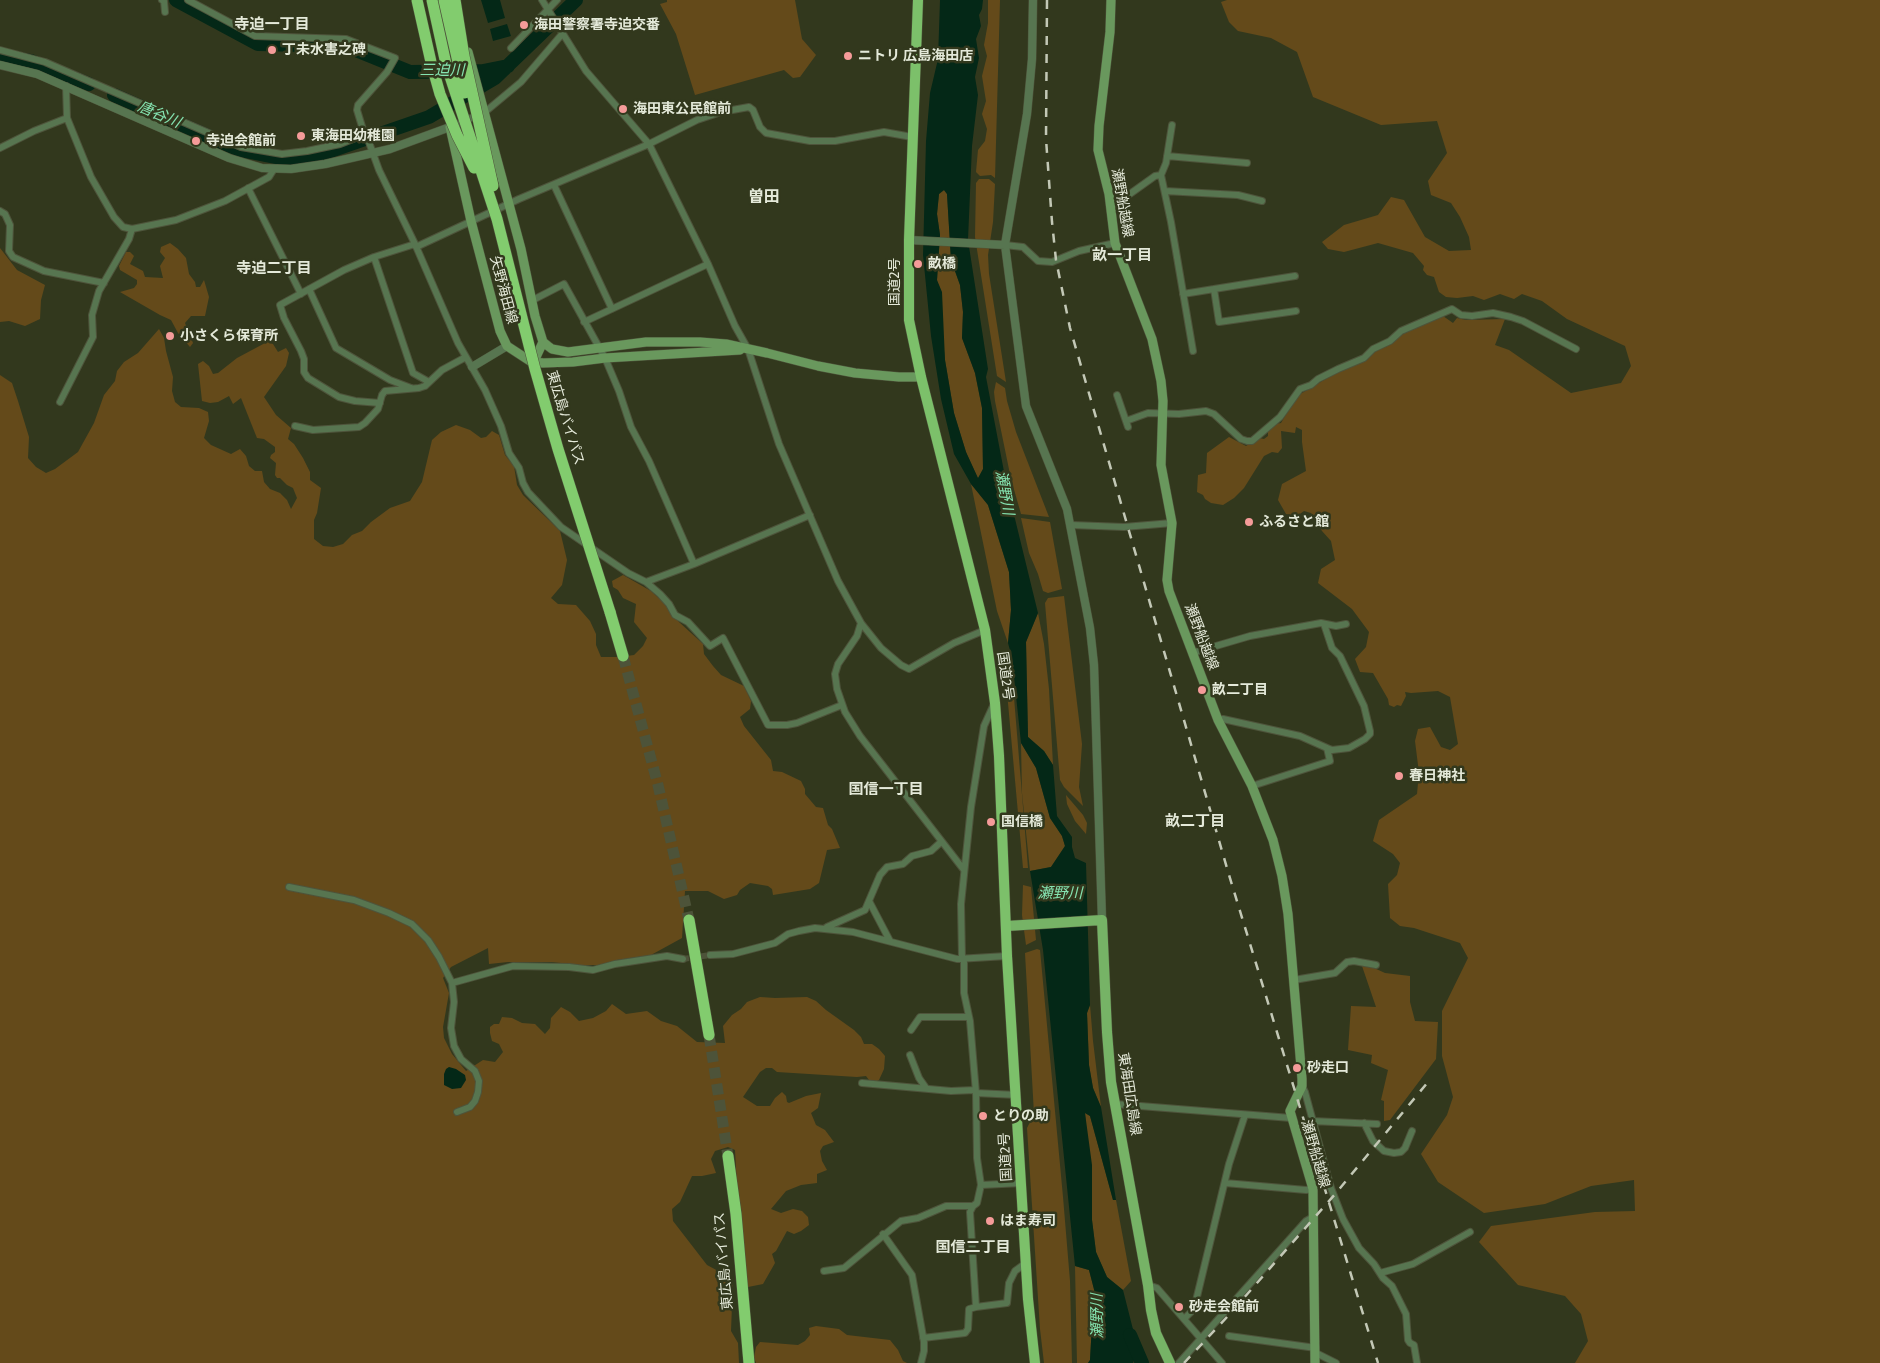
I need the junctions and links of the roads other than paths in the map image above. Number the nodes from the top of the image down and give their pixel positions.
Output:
1 (162, 0) edge
2 (188, 0) edge
3 (417, 0) edge
4 (422, 0) edge
5 (432, 0) edge
6 (444, 0) edge
7 (455, 0) edge
8 (542, 0) edge
9 (557, 0) edge
10 (918, 0) edge
11 (1033, 0) edge
12 (1111, 0) edge
13 (549, 11) junction
14 (165, 12) dead end
15 (562, 31) junction
16 (511, 48) dead end
17 (0, 50) edge
18 (0, 65) edge
19 (66, 86) junction
20 (485, 112) junction
21 (66, 118) junction
22 (1172, 125) dead end
23 (450, 127) junction
24 (365, 133) junction
25 (912, 136) junction
26 (648, 144) junction
27 (0, 148) edge
28 (373, 152) junction
29 (1167, 156) junction
30 (1247, 162) dead end
31 (274, 169) junction
32 (1161, 175) junction
33 (554, 184) junction
34 (487, 187) junction
35 (248, 188) junction
36 (1165, 191) junction
37 (1262, 201) dead end
38 (509, 203) junction
39 (1111, 205) junction
40 (0, 211) edge
41 (471, 220) junction
42 (132, 229) junction
43 (909, 240) junction
44 (1115, 243) junction
45 (415, 245) junction
46 (1005, 245) junction
47 (374, 257) junction
48 (708, 264) junction
49 (1295, 276) dead end
50 (513, 281) junction
51 (104, 283) junction
52 (309, 289) junction
53 (1214, 289) junction
54 (301, 294) junction
55 (1183, 294) junction
56 (531, 301) junction
57 (612, 309) junction
58 (1296, 310) dead end
59 (584, 322) junction
60 (543, 342) junction
61 (507, 346) junction
62 (598, 348) junction
63 (748, 349) junction
64 (1576, 349) dead end
65 (1193, 352) dead end
66 (466, 357) junction
67 (526, 358) junction
68 (605, 358) junction
69 (472, 367) junction
70 (922, 377) junction
71 (429, 382) junction
72 (412, 389) junction
73 (1117, 395) dead end
74 (60, 402) dead end
75 (380, 403) junction
76 (1163, 414) junction
77 (295, 426) dead end
78 (810, 515) junction
79 (1172, 523) junction
80 (1071, 525) junction
81 (694, 564) junction
82 (646, 582) junction
83 (861, 623) junction
84 (1324, 624) junction
85 (1346, 624) dead end
86 (985, 630) junction
87 (1192, 653) junction
88 (623, 656) tunnel mouth
89 (995, 703) junction
90 (842, 705) junction
91 (1218, 720) junction
92 (1327, 748) junction
93 (1252, 786) junction
94 (941, 842) junction
95 (964, 870) junction
96 (289, 887) dead end
97 (869, 900) junction
98 (689, 920) tunnel mouth
99 (1100, 920) junction
100 (1006, 926) junction
101 (825, 928) junction
102 (890, 940) junction
103 (710, 955) tunnel mouth
104 (1007, 956) junction
105 (683, 959) tunnel mouth
106 (963, 959) junction
107 (1376, 965) dead end
108 (1294, 980) junction
109 (452, 983) junction
110 (969, 1017) junction
111 (911, 1030) dead end
112 (710, 1036) tunnel mouth
113 (910, 1055) dead end
114 (862, 1083) dead end
115 (1302, 1086) junction
116 (926, 1088) junction
117 (976, 1091) junction
118 (1017, 1095) junction
119 (1115, 1104) junction
120 (457, 1112) dead end
121 (1246, 1115) junction
122 (1291, 1118) junction
123 (1312, 1121) junction
124 (1364, 1123) junction
125 (1377, 1124) dead end
126 (1412, 1131) dead end
127 (728, 1156) tunnel mouth
128 (1022, 1183) junction
129 (1225, 1183) junction
130 (981, 1185) junction
131 (1313, 1189) junction
132 (973, 1206) junction
133 (1313, 1217) junction
134 (1470, 1232) dead end
135 (883, 1234) junction
136 (1026, 1263) junction
137 (824, 1271) dead end
138 (1380, 1273) junction
139 (1148, 1285) junction
140 (976, 1307) junction
141 (1184, 1319) junction
142 (1229, 1336) dead end
143 (923, 1338) junction
144 (1202, 1339) junction
145 (1316, 1350) junction
146 (749, 1363) edge
147 (921, 1363) edge
148 (1035, 1363) edge
149 (1170, 1363) edge
150 (1179, 1363) edge
151 (1222, 1363) edge
152 (1315, 1363) edge
153 (1336, 1363) edge
154 (1417, 1363) edge

1 - 14 street
2 - 24 street
3 - 50 highway, bridge
4 - 23 main road, 矢野海田線, bridge
5 - 34 highway, 東広島バイパス, bridge
6 - 34 highway, 東広島バイパス, bridge
7 - 20 main road, 矢野海田線
7 - 50 highway, bridge
8 - 13 street
9 - 13 street
10 - 25 highway, 国道2号
11 - 46 street
12 - 39 main road, 瀬野船越線
13 - 15 street
13 - 16 street
15 - 20 street
15 - 26 street
17 - 24 street
18 - 19 street
19 - 21 street
19 - 31 street
20 - 23 street
20 - 38 main road, 矢野海田線
21 - 27 street
21 - 42 street
22 - 29 street
23 - 28 street
23 - 41 main road, 矢野海田線
24 - 28 street
25 - 26 street
25 - 43 highway, 国道2号
26 - 33 street
26 - 48 street
28 - 31 street
28 - 45 street
29 - 30 street
29 - 32 street
31 - 35 street
32 - 36 street
32 - 39 street
33 - 38 street
33 - 57 street
34 - 50 highway, 東広島バイパス, bridge
35 - 42 street
35 - 54 street
36 - 37 street
36 - 55 street
38 - 41 street
38 - 56 main road, 矢野海田線
39 - 44 main road, 瀬野船越線
40 - 51 street
41 - 45 street
41 - 61 main road, 矢野海田線
42 - 51 street
43 - 46 street
43 - 70 highway, 国道2号
44 - 46 street
44 - 76 main road, 瀬野船越線
45 - 47 street
45 - 66 street
46 - 80 street
47 - 52 street
47 - 71 street
48 - 57 street
48 - 63 street
49 - 53 street
50 - 88 highway, 東広島バイパス, bridge
51 - 74 street
52 - 54 street
52 - 72 street
53 - 55 street
53 - 58 street
54 - 75 street
55 - 65 street
56 - 59 street
56 - 60 main road, 矢野海田線
57 - 59 street
59 - 62 street
60 - 62 main road, 矢野海田線
60 - 67 main road
61 - 67 main road, 矢野海田線
61 - 69 street
62 - 63 main road, 矢野海田線
62 - 68 street
63 - 68 main road, 矢野海田線
63 - 70 main road, 矢野海田線
63 - 78 street
64 - 76 street
66 - 69 street
66 - 71 street
67 - 68 main road, 矢野海田線
68 - 81 street
69 - 82 street
70 - 86 highway, 国道2号
71 - 72 street
72 - 75 street
73 - 76 street
75 - 77 street
76 - 79 main road, 瀬野船越線
78 - 81 street
78 - 83 street
79 - 80 street
79 - 87 main road, 瀬野船越線
80 - 99 street
81 - 82 street
82 - 90 street
83 - 86 street
83 - 90 street
84 - 85 street
84 - 87 street
84 - 92 street
86 - 89 highway, 国道2号
87 - 91 main road, 瀬野船越線
89 - 95 street
89 - 100 highway, 国道2号
90 - 94 street
91 - 92 street
91 - 93 main road, 瀬野船越線
92 - 93 street
93 - 108 main road, 瀬野船越線
94 - 95 street
94 - 97 street
95 - 106 street
96 - 109 street
97 - 101 street
97 - 102 street
98 - 112 highway
99 - 100 main road
99 - 119 main road, 東海田広島線
100 - 104 highway, 国道2号
101 - 102 street
101 - 103 street
102 - 106 street
104 - 106 street
104 - 118 highway, 国道2号
105 - 109 street
106 - 110 street
107 - 108 street
108 - 115 main road, 瀬野船越線
109 - 120 street
110 - 111 street
110 - 117 street
113 - 116 street
114 - 116 street
115 - 122 main road, 瀬野船越線
115 - 123 street
116 - 117 street
117 - 118 street
117 - 130 street
118 - 128 highway, 国道2号
119 - 121 street
119 - 139 main road, 東海田広島線
121 - 122 street
121 - 129 street
122 - 131 main road, 瀬野船越線
123 - 124 street
123 - 138 street
124 - 125 street
124 - 126 street
127 - 146 highway, 東広島バイパス
128 - 130 street
128 - 136 highway, 国道2号
129 - 131 street
129 - 141 street
130 - 132 street
131 - 133 main road, 瀬野船越線
132 - 135 street
132 - 140 street
133 - 144 street
133 - 145 main road, 瀬野船越線
134 - 138 street
135 - 137 street
135 - 143 street
136 - 140 street
136 - 148 highway, 国道2号
138 - 154 street
139 - 141 street
139 - 149 main road, 東海田広島線
140 - 143 street
141 - 144 street
142 - 145 street
143 - 147 street
144 - 150 street
144 - 151 street
145 - 152 main road, 瀬野船越線
145 - 153 street

